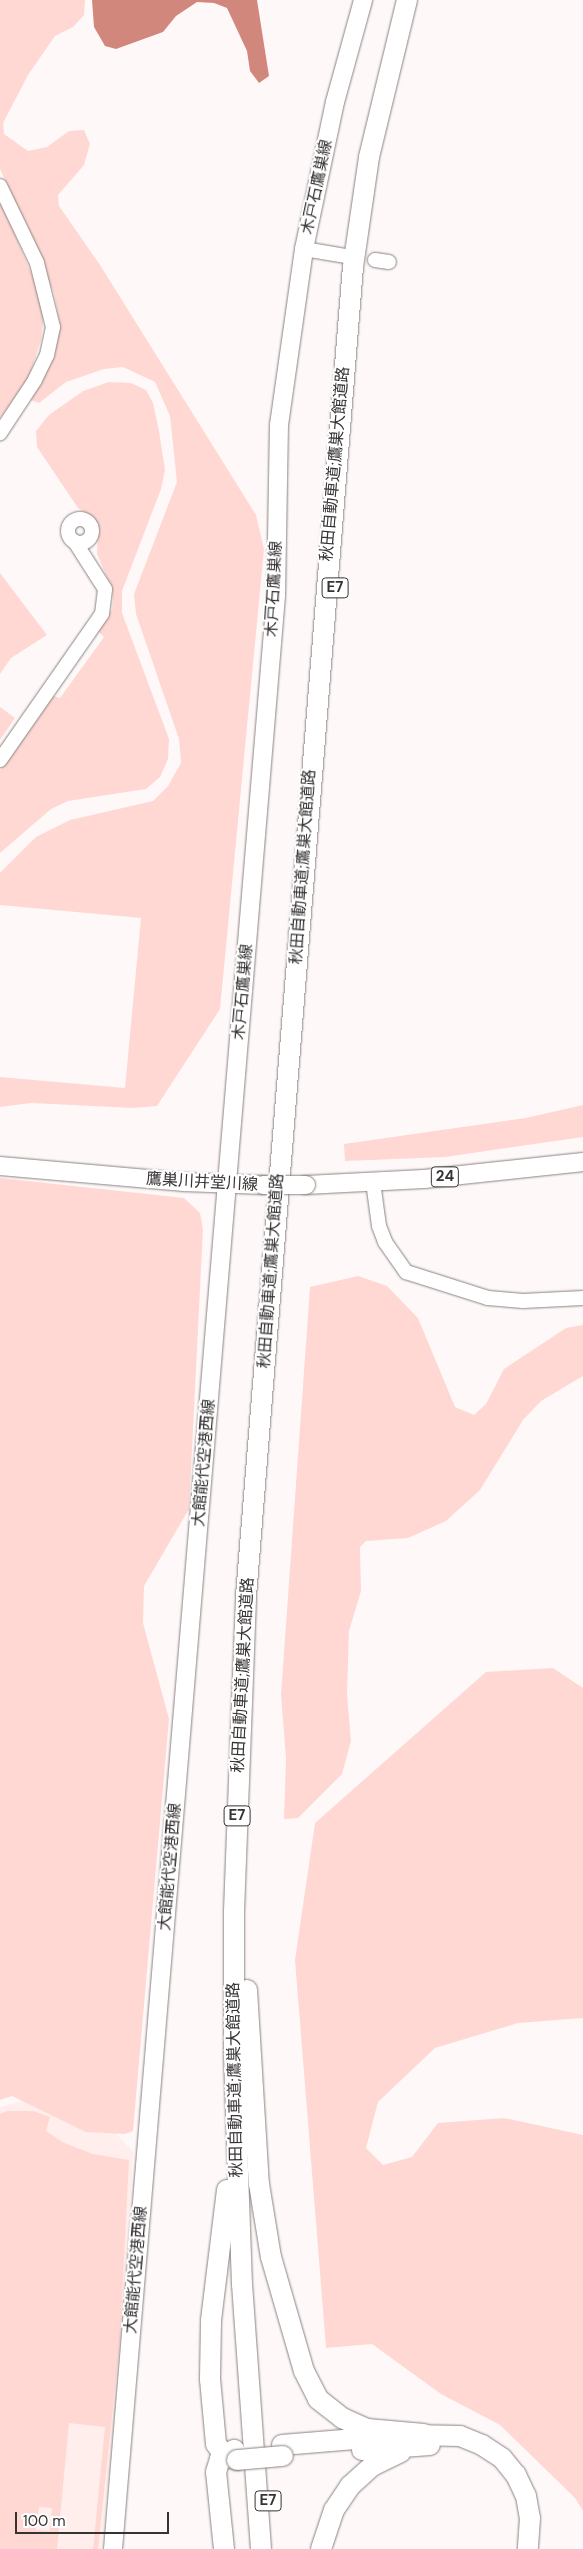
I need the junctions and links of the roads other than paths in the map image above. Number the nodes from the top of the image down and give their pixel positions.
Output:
1 (362, 0) edge
2 (407, 0) edge
3 (418, 0) edge
4 (0, 186) edge
5 (304, 249) junction
6 (346, 256) dead end
7 (375, 260) dead end
8 (389, 262) dead end
9 (0, 433) edge
10 (75, 542) dead end
11 (0, 760) edge
12 (583, 1162) edge
13 (0, 1166) edge
14 (373, 1182) junction
15 (228, 1184) junction
16 (583, 1298) edge
17 (240, 1979) junction
18 (424, 2440) junction
19 (232, 2455) junction
20 (113, 2549) edge
21 (224, 2549) edge
22 (261, 2549) edge
23 (272, 2549) edge
24 (321, 2549) edge
25 (516, 2549) edge
26 (528, 2549) edge

1 - 5 main road, 木戸石鷹巣線
2 - 17 highway, 秋田自動車道;鷹巣大館道路 / E7
3 - 17 highway, 秋田自動車道;鷹巣大館道路 / E7
4 - 9 street
5 - 6 street
5 - 15 main road, 木戸石鷹巣線
7 - 8 street
10 - 11 street
12 - 14 main road, 鷹巣川井堂川線 / 24
13 - 15 main road, 鷹巣川井堂川線 / 24
14 - 15 main road, 鷹巣川井堂川線 / 24, bridge
14 - 16 street
15 - 20 main road, 大館能代空港西線
17 - 18 highway
17 - 19 highway
17 - 22 highway, 秋田自動車道;鷹巣大館道路 / E7
17 - 23 highway, 秋田自動車道;鷹巣大館道路 / E7
18 - 19 highway
18 - 24 highway
18 - 25 highway
18 - 26 highway
19 - 21 highway

